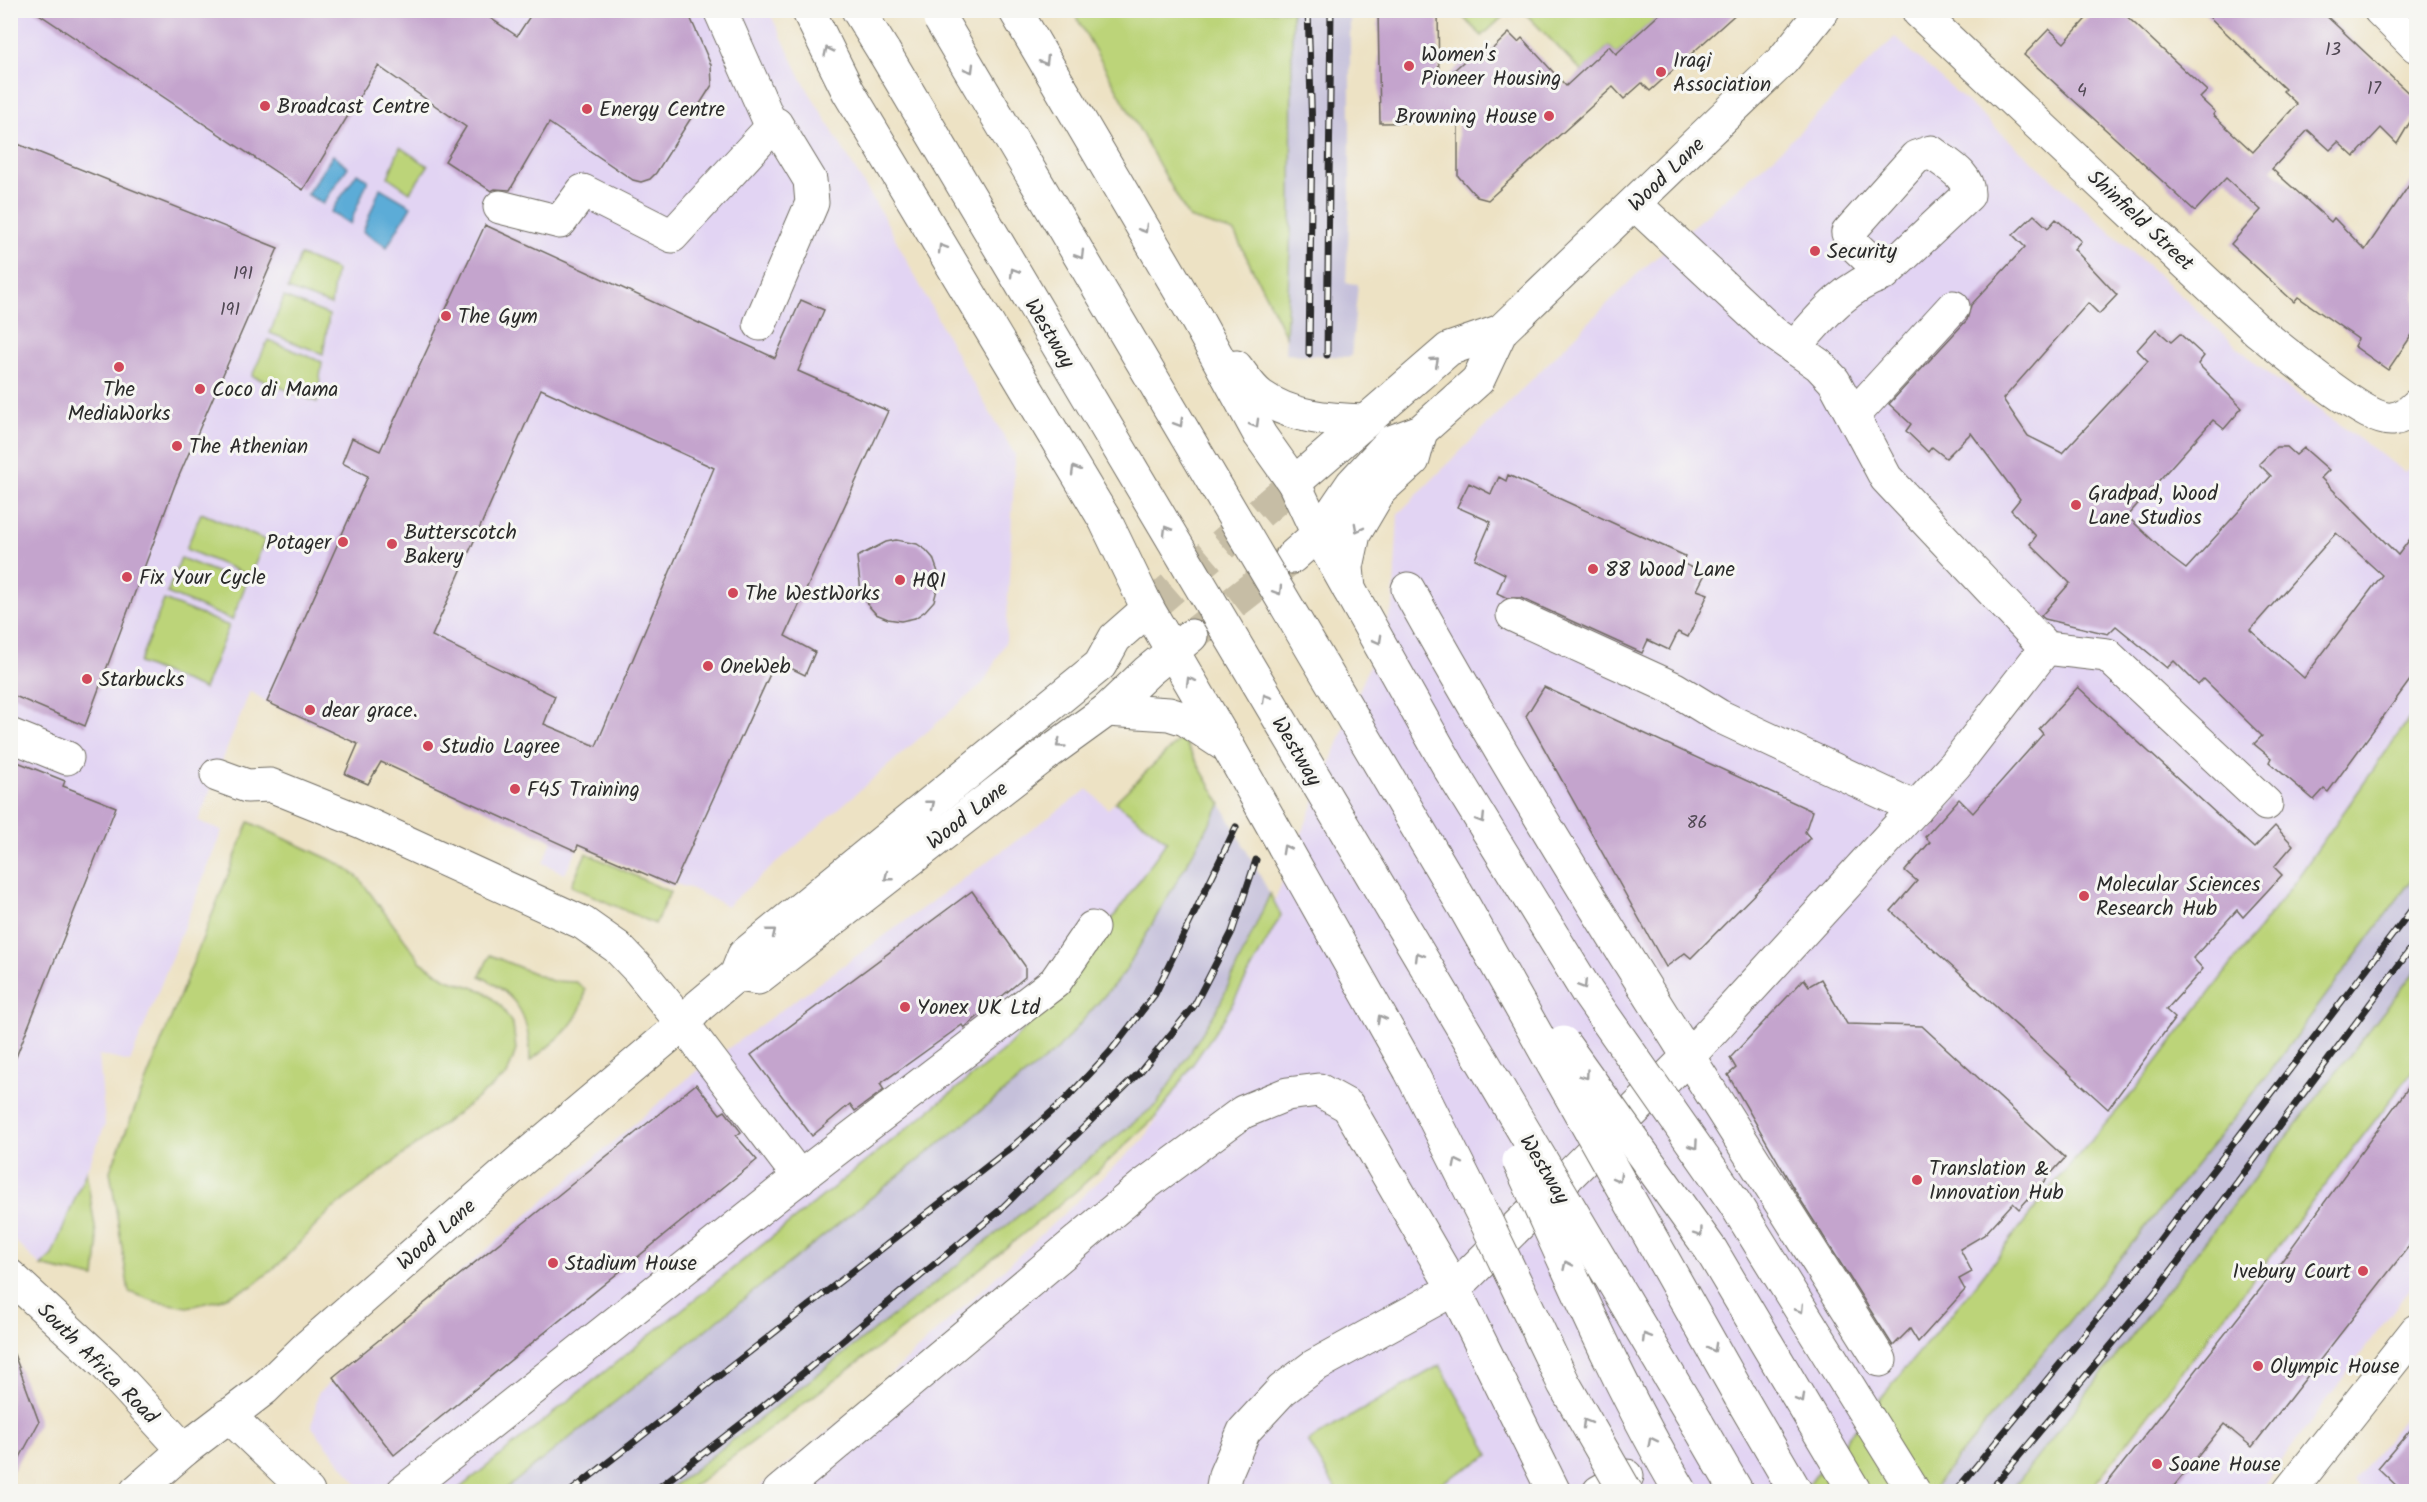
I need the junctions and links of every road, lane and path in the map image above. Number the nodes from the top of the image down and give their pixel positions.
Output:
1 (720, 10) edge
2 (808, 10) edge
3 (858, 10) edge
4 (1015, 10) edge
5 (1823, 10) edge
6 (2380, 10) edge
7 (1919, 12) edge
8 (938, 15) edge
9 (2416, 45) edge
10 (772, 127) junction
11 (1635, 204) junction
12 (500, 207) dead end
13 (1884, 274) dead end
14 (1953, 307) dead end
15 (1196, 318) junction
16 (760, 324) dead end
17 (1501, 331) junction
18 (1794, 348) junction
19 (2416, 406) edge
20 (1854, 415) junction
21 (1364, 421) junction
22 (1421, 431) junction
23 (1293, 483) junction
24 (1318, 534) junction
25 (1292, 557) tunnel mouth
26 (1349, 589) junction
27 (1408, 589) dead end
28 (1148, 609) junction
29 (1513, 615) dead end
30 (1182, 643) junction
31 (2046, 648) junction
32 (1107, 710) junction
33 (10, 735) edge
34 (1229, 748) junction
35 (58, 754) dead end
36 (217, 775) dead end
37 (2266, 804) dead end
38 (1916, 808) junction
39 (1465, 908) junction
40 (1092, 928) dead end
41 (736, 975) junction
42 (1449, 1006) junction
43 (683, 1024) junction
44 (1688, 1057) junction
45 (800, 1178) junction
46 (10, 1276) edge
47 (1455, 1289) junction
48 (2416, 1330) edge
49 (1880, 1360) dead end
50 (228, 1415) junction
51 (184, 1450) junction
52 (1626, 1484) edge
53 (2297, 1488) edge
54 (136, 1491) edge
55 (308, 1491) edge
56 (403, 1491) edge
57 (779, 1491) edge
58 (1222, 1491) edge
59 (1554, 1491) edge
60 (1599, 1491) edge
61 (1681, 1491) edge
62 (1737, 1491) edge
63 (1796, 1491) edge
64 (1855, 1491) edge
65 (1914, 1491) edge

1 - 10 main road
28 -> 2 main road
42 -> 3 main road, Westway, bridge
4 -> 15 main road
5 - 11 main road, Wood Lane
6 - 9 main road
7 - 19 main road, Shinfield Street
8 -> 39 main road, bridge
10 - 12 main road
10 - 16 main road
11 - 17 main road, Wood Lane
11 - 18 main road
13 - 18 main road
14 - 20 main road
15 - 21 main road
15 -> 23 main road
21 -> 17 main road, Wood Lane
17 - 22 main road, Wood Lane
18 - 20 main road
20 - 31 main road
21 - 23 main road, Wood Lane
22 - 24 main road, Wood Lane
22 -> 26 main road
23 - 24 main road
24 - 25 main road, Wood Lane
24 - 26 main road
26 -> 65 main road, bridge
27 - 44 main road
28 - 30 main road
41 -> 28 main road, Wood Lane
29 - 38 main road
30 - 32 main road, Wood Lane
34 -> 30 main road
31 - 37 main road
31 - 38 main road
32 - 34 main road
32 -> 41 main road, Wood Lane
33 - 35 main road
52 -> 34 main road, bridge
36 - 43 main road
38 - 44 main road
39 -> 63 main road, bridge
39 -> 64 main road, bridge
40 - 45 main road
41 - 43 main road, Wood Lane
61 -> 42 main road, bridge
62 -> 42 main road, Westway, bridge
43 - 45 main road
43 - 50 main road, Wood Lane
44 - 47 main road
44 - 49 main road
45 - 56 main road
46 - 51 main road, South Africa Road
47 - 57 main road
47 - 58 main road
47 - 59 main road
48 - 53 main road
50 - 51 main road, Wood Lane
50 - 55 main road
51 - 54 main road, Wood Lane
52 - 60 main road

